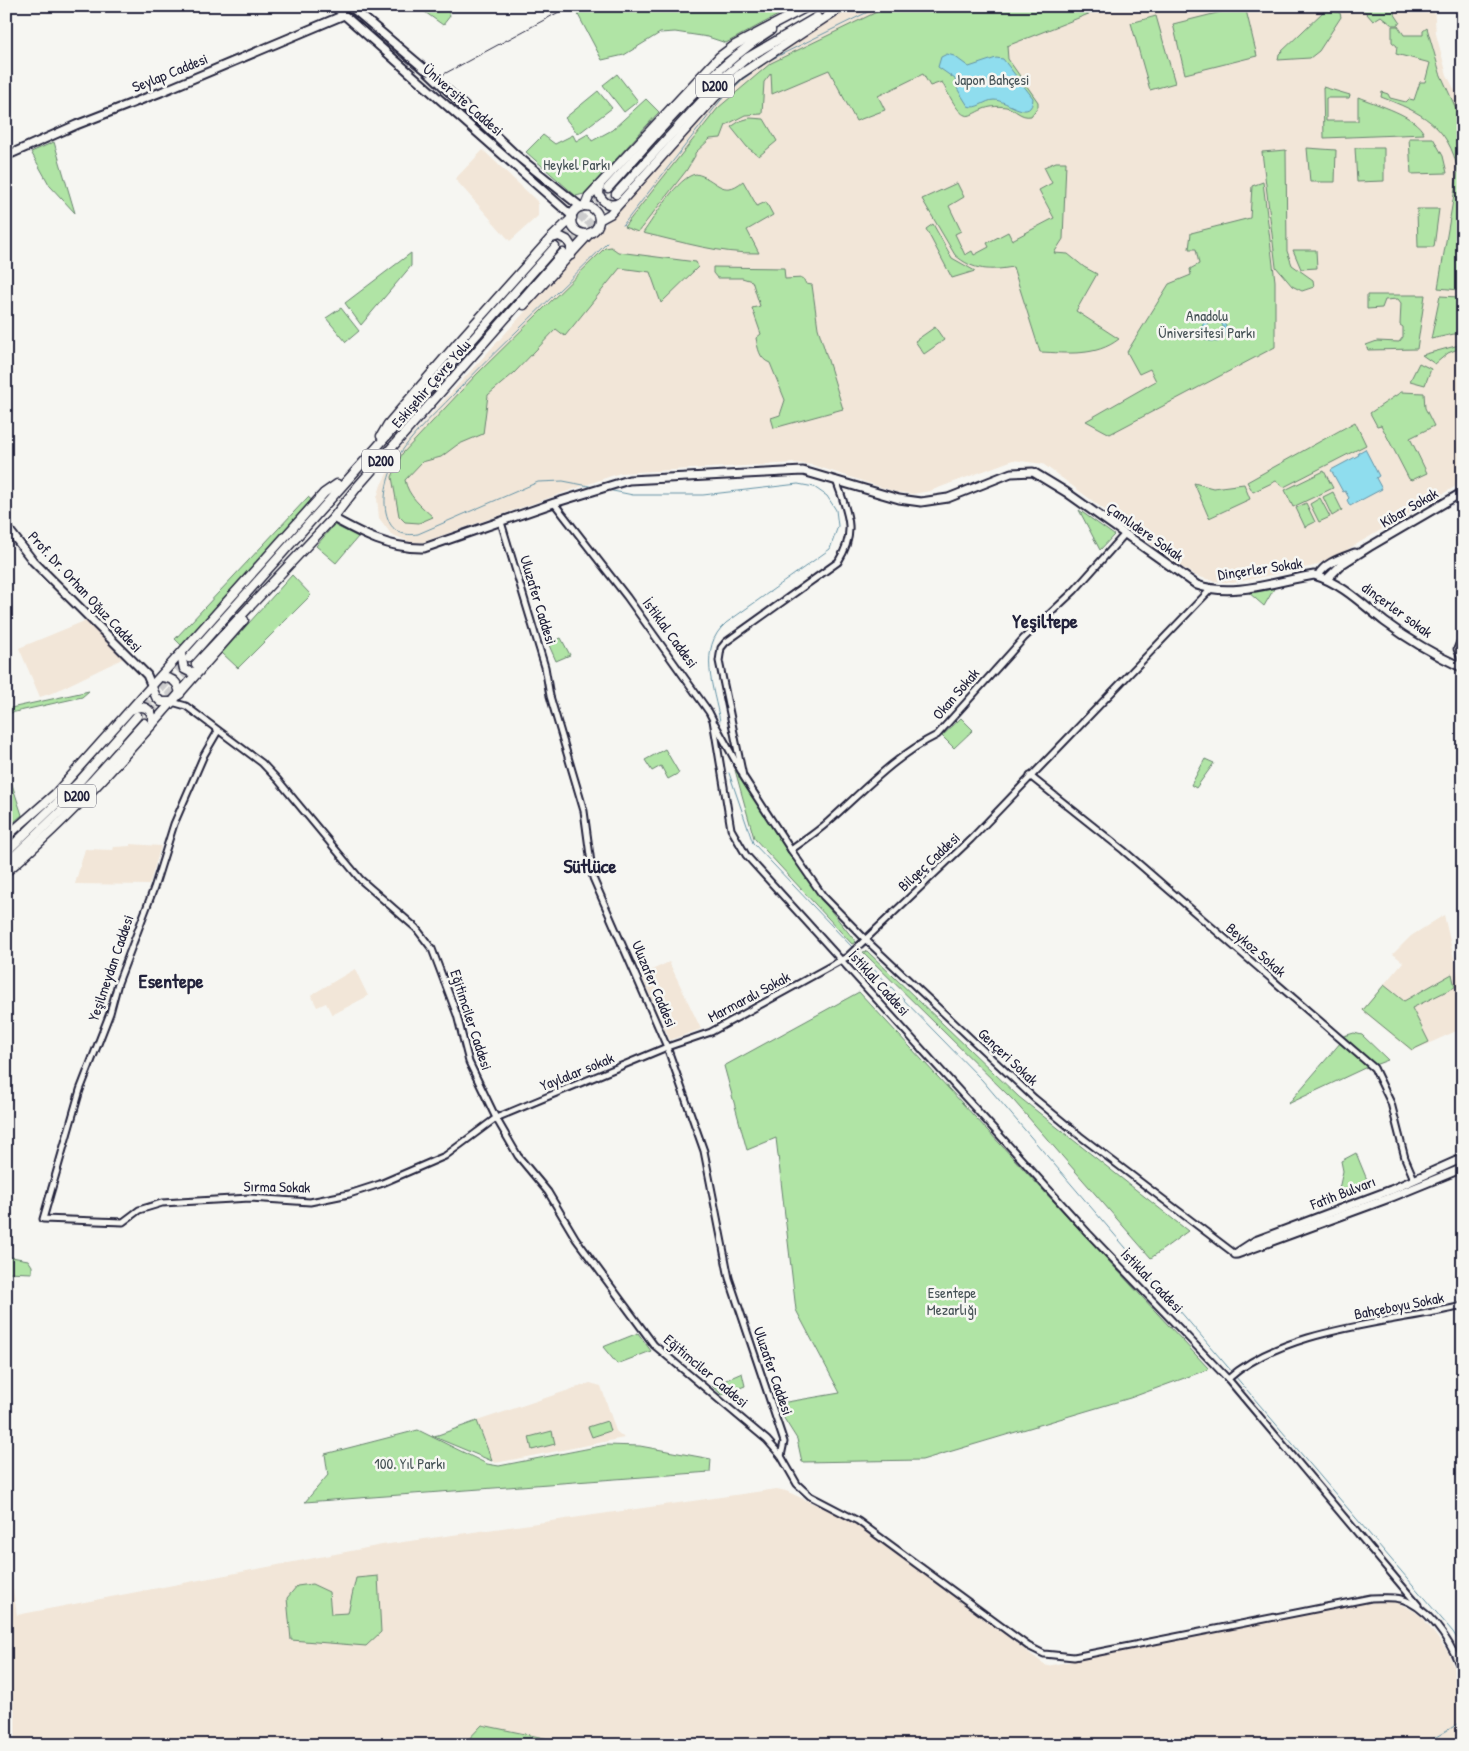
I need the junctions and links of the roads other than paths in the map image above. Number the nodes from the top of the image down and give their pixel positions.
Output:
1 (334, 6) edge
2 (349, 6) edge
3 (810, 6) edge
4 (836, 6) edge
5 (844, 6) edge
6 (344, 15) junction
7 (6, 156) edge
8 (605, 186) junction
9 (619, 197) junction
10 (583, 207) junction
11 (572, 217) junction
12 (599, 220) junction
13 (590, 233) junction
14 (550, 239) junction
15 (555, 247) tunnel mouth
16 (567, 254) junction
17 (372, 451) junction
18 (836, 480) junction
19 (1463, 492) edge
20 (554, 503) junction
21 (333, 518) junction
22 (501, 522) junction
23 (6, 526) edge
24 (1124, 535) junction
25 (1369, 547) junction
26 (1316, 576) junction
27 (1327, 578) junction
28 (1210, 590) junction
29 (1463, 634) edge
30 (185, 657) junction
31 (1463, 662) edge
32 (197, 668) junction
33 (1463, 668) edge
34 (147, 675) junction
35 (162, 676) junction
36 (152, 687) junction
37 (180, 694) junction
38 (172, 702) junction
39 (186, 706) junction
40 (135, 712) junction
41 (713, 720) junction
42 (147, 725) junction
43 (218, 731) junction
44 (744, 776) junction
45 (1030, 776) junction
46 (6, 837) edge
47 (790, 850) junction
48 (6, 852) edge
49 (6, 864) edge
50 (6, 872) edge
51 (866, 940) junction
52 (840, 962) junction
53 (667, 1047) junction
54 (496, 1118) junction
55 (1463, 1158) edge
56 (1463, 1168) edge
57 (1414, 1179) junction
58 (42, 1219) joint
59 (1235, 1254) junction
60 (1463, 1306) edge
61 (1229, 1378) junction
62 (781, 1456) junction
63 (1421, 1610) junction
64 (1463, 1676) edge

1 - 6 main road, Üniversite Caddesi
2 - 6 main road
2 - 10 main road, Üniversite Caddesi
3 - 8 highway
4 - 9 highway, D200
5 - 9 highway
6 - 7 main road, Seylap Caddesi
6 - 11 main road, Üniversite Caddesi
8 - 9 highway
8 - 10 highway
9 - 12 highway
10 - 11 highway
10 - 12 highway
11 - 13 highway
11 - 14 highway
12 - 13 highway
13 - 16 highway, Eskişehir Çevre Yolu
14 - 16 highway
14 - 17 highway
15 - 17 highway, Eskişehir Çevre Yolu / D200
16 - 21 highway, Eskişehir Çevre Yolu / D200
17 - 30 highway, Eskişehir Çevre Yolu / D200
18 - 20 main road, Çamlıdere Sokak
18 - 24 main road, Çamlıdere Sokak
18 - 44 street
19 - 25 main road, Kibar Sokak
20 - 22 main road
20 - 41 street, İstiklal Caddesi
21 - 22 main road
21 - 32 highway, Eskişehir Çevre Yolu
22 - 53 street, Uluzafer Caddesi
23 - 34 main road, Prof. Dr. Orhan Oğuz Caddesi
24 - 28 main road, Çamlıdere Sokak
24 - 47 street, Okan Sokak
25 - 26 main road
25 - 27 main road
26 - 27 main road, dinçerler sokak
26 - 28 main road, Dinçerler Sokak
27 - 33 main road, dinçerler sokak
28 - 45 street, Bilgeç Caddesi
29 - 31 street
30 - 32 highway
30 - 35 highway, Eskişehir Çevre Yolu
32 - 37 highway, Eskişehir Çevre Yolu
34 - 35 main road
34 - 36 main road
35 - 36 highway
35 - 37 highway
36 - 38 highway
36 - 40 highway
37 - 38 highway
37 - 39 street, Eğitimciler Caddesi
38 - 39 street, Eğitimciler Caddesi
38 - 42 highway
39 - 43 street, Eğitimciler Caddesi
40 - 42 highway
40 - 46 highway
40 - 48 highway, D200
41 - 44 street, Gençeri Sokak
41 - 52 street, İstiklal Caddesi
42 - 49 highway, D200
42 - 50 highway
43 - 54 street, Eğitimciler Caddesi
43 - 58 street, Yeşilmeydan Caddesi
44 - 47 street, Gençeri Sokak
45 - 51 street, Bilgeç Caddesi
45 - 57 street, Beykoz Sokak
47 - 51 street, Gençeri Sokak
51 - 52 street, Bilgeç Caddesi
51 - 59 street, Gençeri Sokak
52 - 53 street, Marmaralı Sokak
52 - 61 street, İstiklal Caddesi
53 - 54 street, Yaylalar sokak
53 - 62 street, Uluzafer Caddesi
54 - 58 street, Sırma Sokak
54 - 62 street, Eğitimciler Caddesi
55 - 57 main road, Fatih Bulvarı
56 - 59 main road
57 - 59 main road, Fatih Bulvarı
60 - 61 street, Bahçeboyu Sokak
61 - 63 street, İstiklal Caddesi
62 - 63 street
63 - 64 street, İstiklal Caddesi

